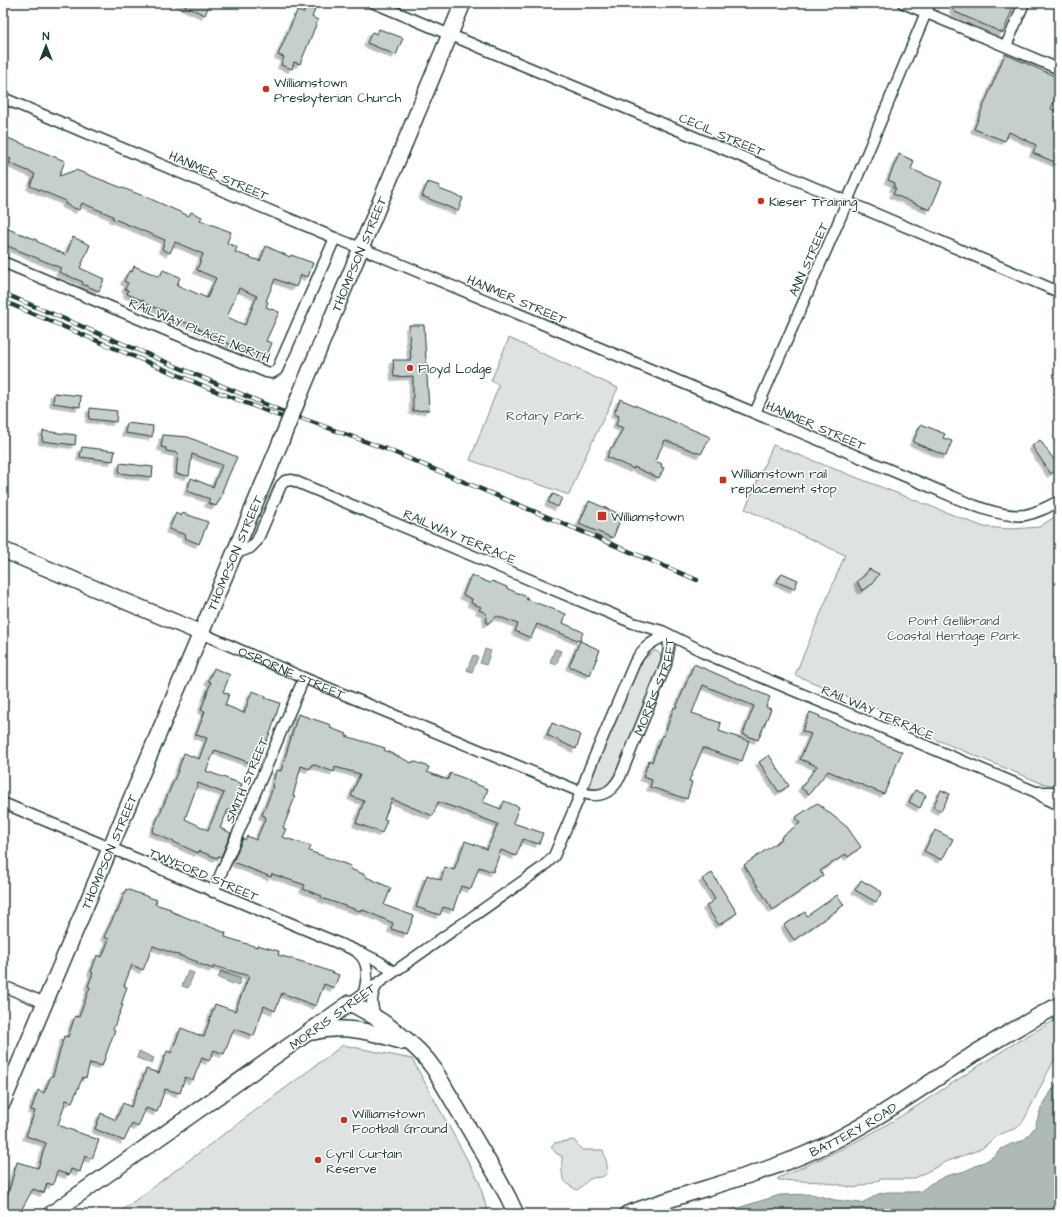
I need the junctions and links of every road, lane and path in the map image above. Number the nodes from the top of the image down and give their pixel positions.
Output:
1 (374, 3) edge
2 (463, 3) edge
3 (903, 3) edge
4 (1024, 3) edge
5 (928, 8) edge
6 (449, 35) junction
7 (1006, 46) junction
8 (1059, 68) edge
9 (3, 98) edge
10 (848, 202) junction
11 (334, 238) junction
12 (361, 248) junction
13 (3, 262) edge
14 (1059, 292) edge
15 (754, 413) junction
16 (1059, 501) edge
17 (3, 550) edge
18 (234, 554) junction
19 (201, 633) junction
20 (668, 634) junction
21 (710, 655) junction
22 (666, 664) junction
23 (304, 678) junction
24 (581, 792) junction
25 (1036, 792) junction
26 (1059, 792) edge
27 (3, 803) edge
28 (1059, 805) edge
29 (110, 848) junction
30 (212, 892) junction
31 (353, 949) junction
32 (393, 972) junction
33 (379, 982) junction
34 (3, 986) edge
35 (364, 993) junction
36 (44, 1003) junction
37 (348, 1004) junction
38 (1059, 1005) edge
39 (379, 1028) junction
40 (308, 1033) junction
41 (3, 1102) edge
42 (51, 1214) edge
43 (516, 1214) edge
44 (627, 1214) edge

1 - 6 street, CECIL STREET
2 - 6 street, THOMPSON STREET
3 - 5 street
4 - 7 street
5 - 7 street
5 - 10 street, ANN STREET
6 - 10 street, CECIL STREET
6 - 12 street, THOMPSON STREET
7 - 8 street
9 - 11 street, HANMER STREET
10 - 14 street, CECIL STREET
10 - 15 street, ANN STREET
11 - 12 street, HANMER STREET
11 - 13 street, RAILWAY PLACE NORTH
12 - 15 street, HANMER STREET
12 - 18 street, THOMPSON STREET, bridge
15 - 16 street, HANMER STREET
17 - 19 street, OSBORNE STREET
18 - 19 street, THOMPSON STREET
18 - 20 street, RAILWAY TERRACE
19 - 23 street, OSBORNE STREET
19 - 29 street, THOMPSON STREET
20 - 21 street, RAILWAY TERRACE
20 - 22 street, MORRIS STREET
20 - 24 street, MORRIS STREET
21 - 22 street, RAILWAY TERRACE
21 - 25 street, RAILWAY TERRACE
22 - 24 street, MORRIS STREET
23 - 24 street, OSBORNE STREET
23 - 30 street, SMITH STREET
24 - 32 street, MORRIS STREET
25 - 26 street, RAILWAY TERRACE
25 - 28 street, RAILWAY TERRACE
27 - 29 street, TWYFORD STREET
29 - 30 street, TWYFORD STREET
29 - 36 street, THOMPSON STREET
30 - 31 street, TWYFORD STREET
31 - 32 street, TWYFORD STREET
31 - 35 street
32 - 33 street, MORRIS STREET
33 - 35 street, MORRIS STREET
33 - 39 street
34 - 36 street
35 - 37 street, MORRIS STREET
36 - 41 street, THOMPSON STREET
37 - 39 street
37 - 40 street, MORRIS STREET
38 - 44 street, BATTERY ROAD
39 - 40 street
39 - 43 street
40 - 42 street, MORRIS STREET

